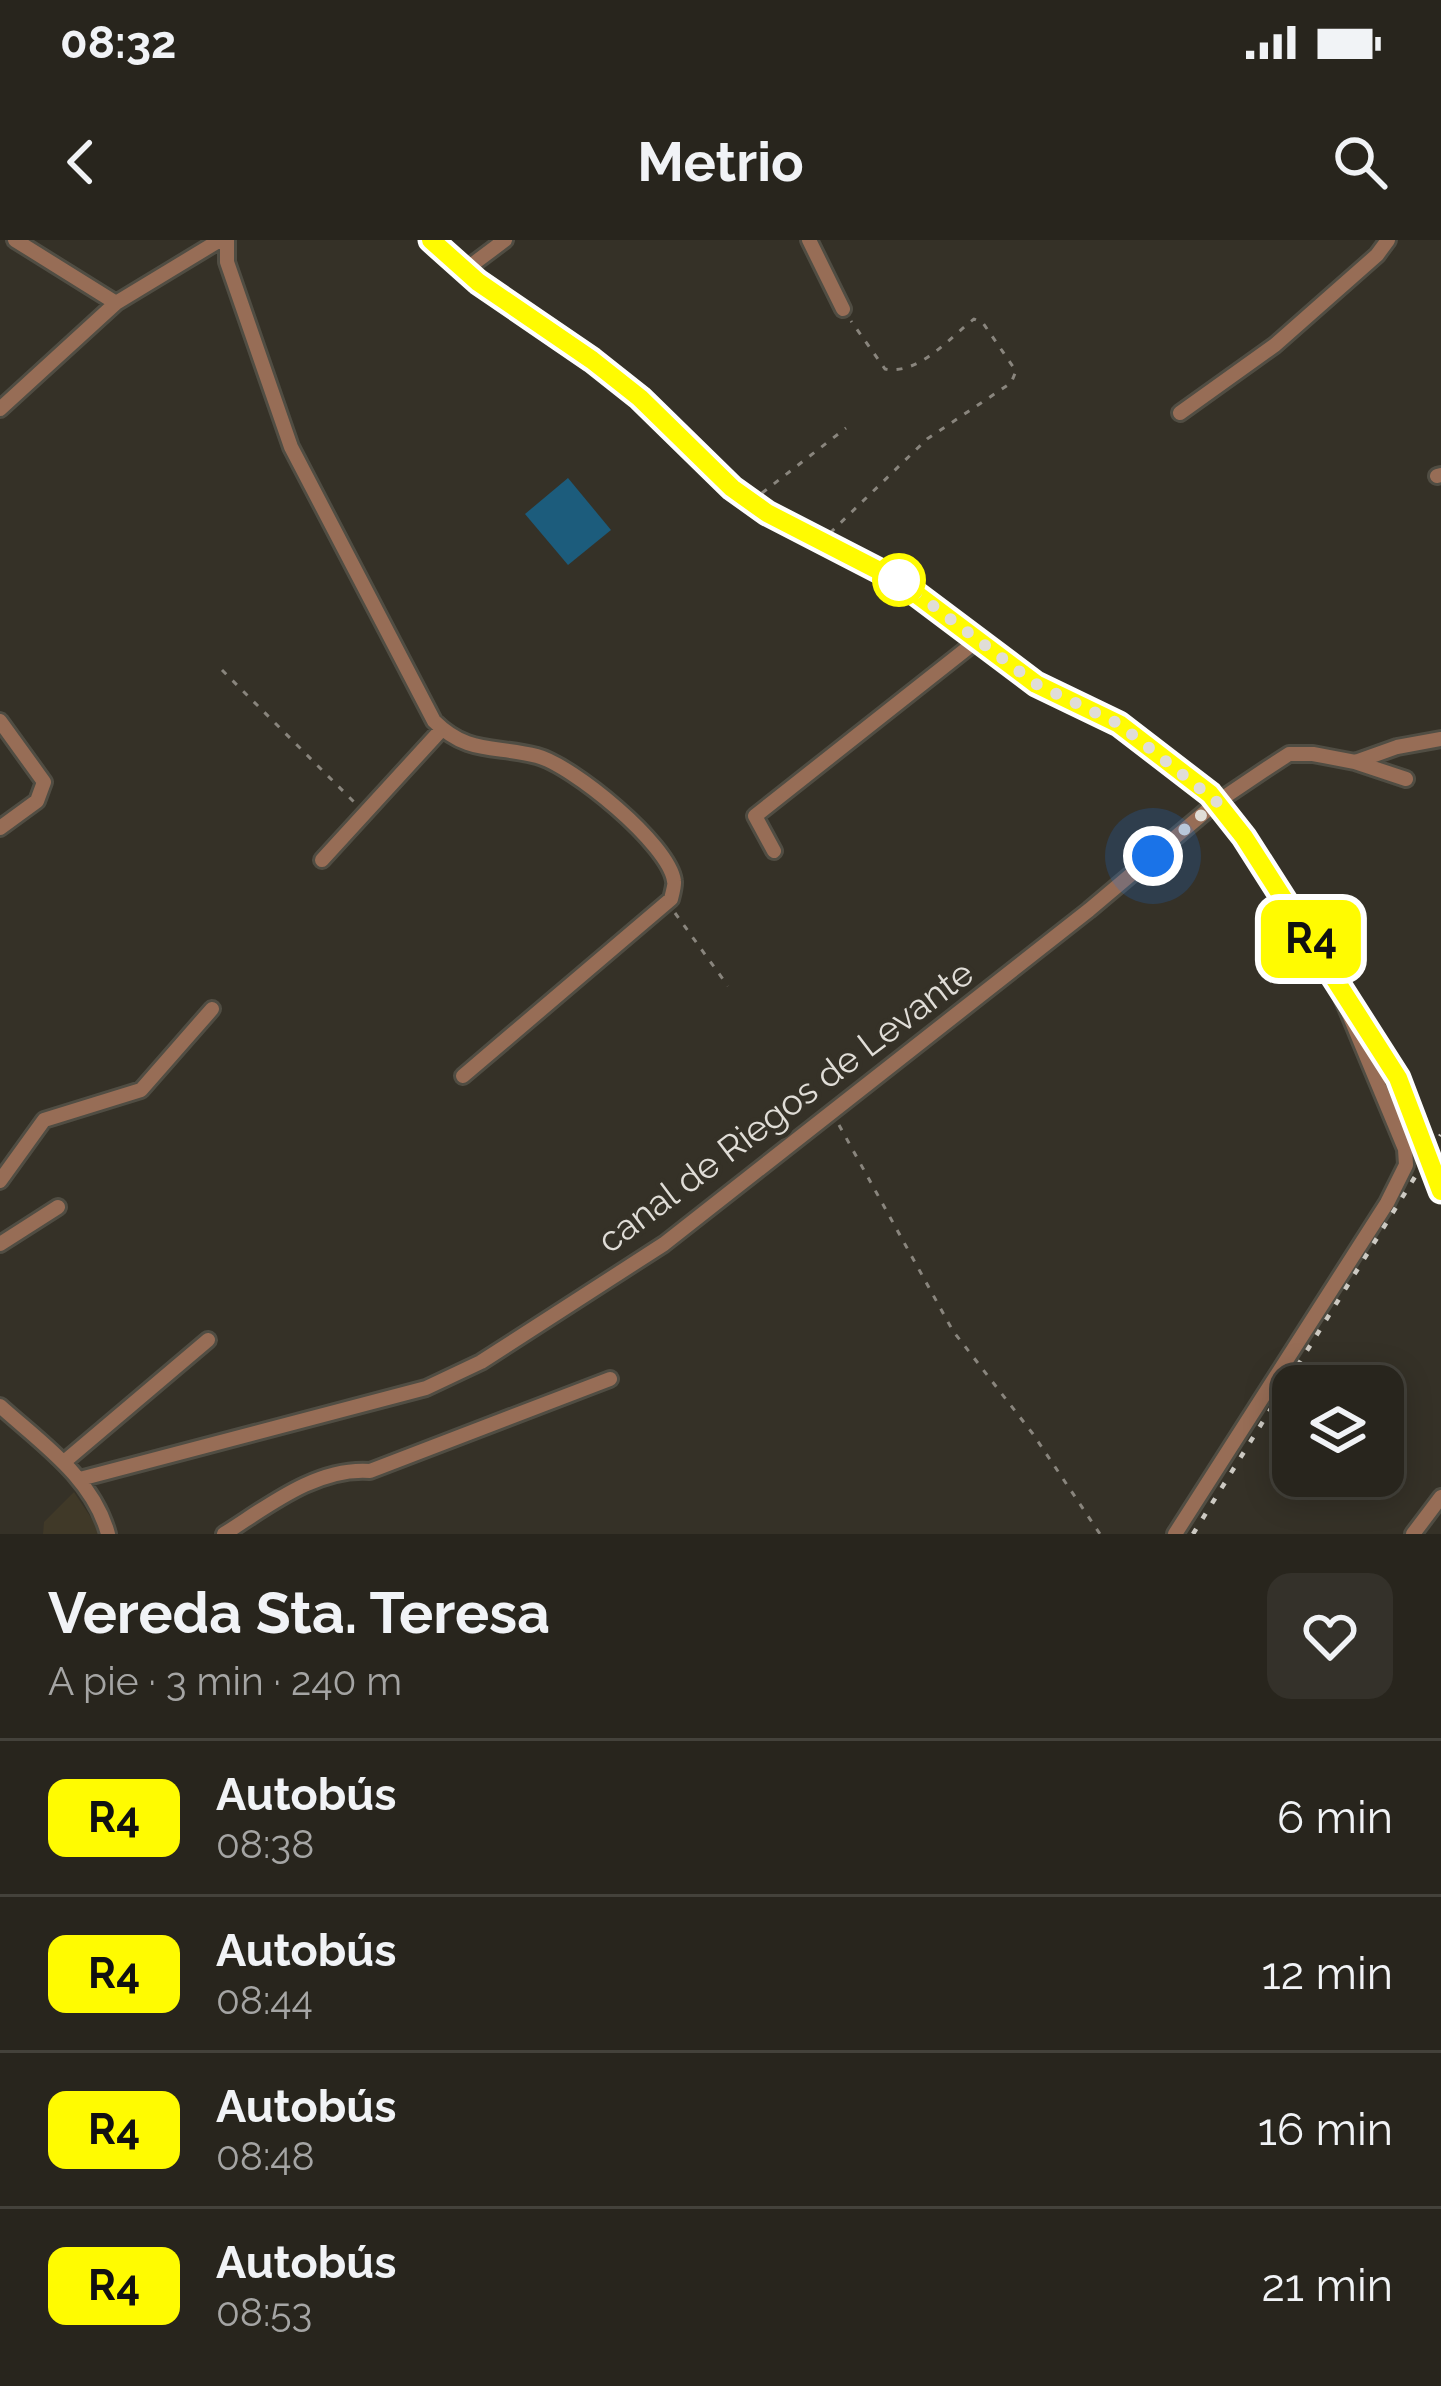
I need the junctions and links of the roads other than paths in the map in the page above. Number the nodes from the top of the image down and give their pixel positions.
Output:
1 (15, 240) edge
2 (431, 240) edge
3 (505, 240) edge
4 (809, 240) edge
5 (1388, 240) edge
6 (218, 241) edge
7 (465, 270) junction
8 (116, 303) junction
9 (844, 309) road end
10 (0, 409) edge
11 (1180, 413) dead end
12 (979, 639) junction
13 (0, 721) edge
14 (442, 729) junction
15 (1441, 739) edge
16 (1355, 762) junction
17 (1406, 779) dead end
18 (1217, 802) junction
19 (0, 828) edge
20 (774, 851) dead end
21 (322, 860) dead end
22 (1330, 968) junction
23 (212, 1009) dead end
24 (463, 1076) dead end
25 (1425, 1148) dead end
26 (1433, 1166) dead end
27 (0, 1181) edge
28 (1441, 1191) edge
29 (58, 1207) dead end
30 (0, 1244) edge
31 (208, 1340) dead end
32 (610, 1379) dead end
33 (0, 1406) edge
34 (64, 1462) junction
35 (80, 1479) junction
36 (1441, 1497) edge
37 (108, 1534) edge
38 (224, 1534) edge
39 (1175, 1534) edge
40 (1413, 1534) edge

1 - 8 street
2 - 7 street
3 - 7 street
4 - 9 street
5 - 11 street
6 - 8 street
6 - 14 street
7 - 12 street
8 - 10 street
12 - 18 street
12 - 20 street
13 - 19 street
14 - 21 street
14 - 24 street
15 - 16 street
16 - 17 street
16 - 18 street, canal de Riegos de Levante
18 - 22 street
18 - 35 street, canal de Riegos de Levante
22 - 25 street
22 - 39 street
23 - 27 street
26 - 28 street
29 - 30 street
31 - 34 street
32 - 38 street
33 - 34 street
34 - 35 street
35 - 37 street
36 - 40 street

